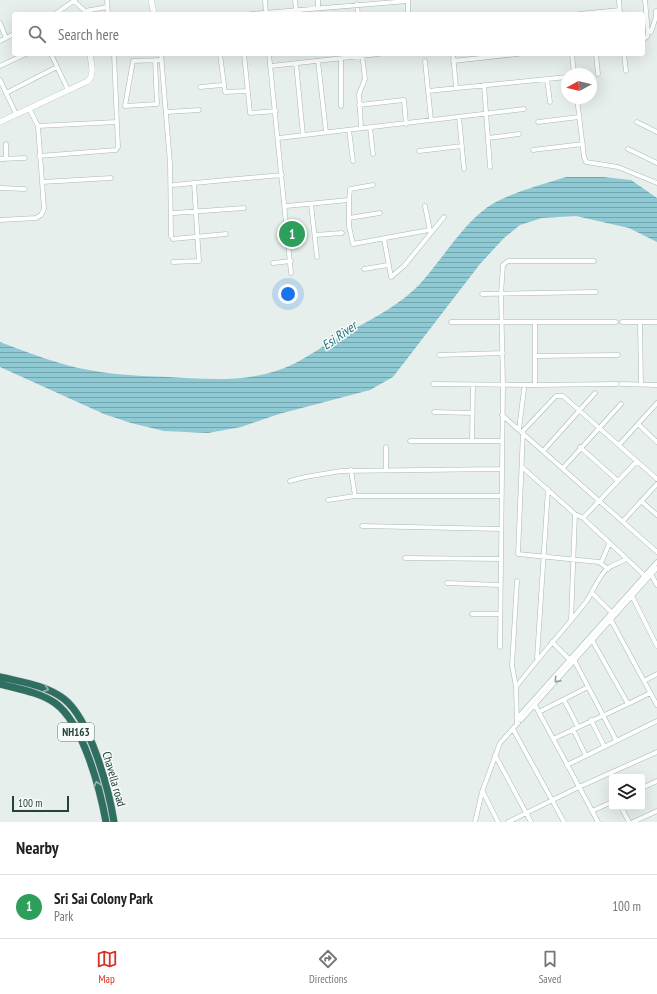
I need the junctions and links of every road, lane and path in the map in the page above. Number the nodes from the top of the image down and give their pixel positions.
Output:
1 (75, 0) edge
2 (106, 0) edge
3 (151, 0) edge
4 (264, 0) edge
5 (295, 0) edge
6 (318, 0) edge
7 (345, 0) edge
8 (618, 0) edge
9 (645, 0) edge
10 (383, 1) edge
11 (408, 1) edge
12 (357, 4) junction
13 (346, 5) junction
14 (107, 7) junction
15 (318, 8) junction
16 (296, 10) junction
17 (656, 11) dead end
18 (64, 12) edge
19 (108, 12) edge
20 (154, 12) edge
21 (266, 12) edge
22 (276, 12) edge
23 (358, 12) edge
24 (408, 12) edge
25 (620, 12) edge
26 (0, 23) edge
27 (657, 30) edge
28 (650, 32) junction
29 (12, 35) edge
30 (6, 38) junction
31 (645, 38) edge
32 (0, 41) edge
33 (22, 56) edge
34 (52, 56) edge
35 (90, 56) edge
36 (114, 56) edge
37 (161, 56) edge
38 (220, 56) edge
39 (244, 56) edge
40 (269, 56) edge
41 (356, 56) edge
42 (362, 56) edge
43 (452, 56) edge
44 (499, 56) edge
45 (572, 56) edge
46 (596, 56) edge
47 (624, 56) edge
48 (340, 59) junction
49 (155, 60) junction
50 (162, 60) junction
51 (425, 60) dead end
52 (318, 61) junction
53 (453, 61) junction
54 (296, 63) junction
55 (0, 66) edge
56 (271, 66) junction
57 (57, 67) junction
58 (573, 68) edge
59 (626, 71) dead end
60 (598, 74) dead end
61 (561, 78) edge
62 (547, 79) junction
63 (0, 80) edge
64 (223, 85) junction
65 (484, 85) junction
66 (200, 87) dead end
67 (456, 87) junction
68 (68, 90) junction
69 (247, 91) junction
70 (428, 91) junction
71 (6, 92) junction
72 (550, 102) dead end
73 (578, 104) edge
74 (359, 105) junction
75 (341, 106) dead end
76 (30, 108) junction
77 (524, 109) dead end
78 (199, 110) dead end
79 (276, 111) junction
80 (167, 112) junction
81 (16, 114) junction
82 (486, 115) junction
83 (459, 117) junction
84 (579, 117) junction
85 (431, 120) junction
86 (0, 122) edge
87 (116, 122) junction
88 (538, 122) dead end
89 (637, 122) dead end
90 (406, 124) junction
91 (38, 126) junction
92 (361, 128) junction
93 (370, 128) junction
94 (349, 130) junction
95 (326, 132) junction
96 (657, 132) edge
97 (519, 134) dead end
98 (303, 135) junction
99 (278, 138) junction
100 (488, 138) junction
101 (6, 144) dead end
102 (583, 144) junction
103 (462, 146) junction
104 (628, 149) dead end
105 (533, 150) dead end
106 (419, 151) dead end
107 (373, 154) dead end
108 (39, 156) junction
109 (25, 158) dead end
110 (0, 159) edge
111 (6, 159) junction
112 (353, 161) dead end
113 (657, 163) edge
114 (490, 167) dead end
115 (464, 169) dead end
116 (282, 175) junction
117 (111, 178) dead end
118 (42, 182) junction
119 (194, 183) junction
120 (657, 183) edge
121 (174, 185) dead end
122 (373, 185) dead end
123 (0, 188) edge
124 (25, 189) dead end
125 (349, 200) junction
126 (311, 204) junction
127 (286, 206) junction
128 (425, 206) dead end
129 (244, 208) dead end
130 (196, 211) junction
131 (174, 213) dead end
132 (380, 213) dead end
133 (444, 217) dead end
134 (349, 218) junction
135 (0, 220) edge
136 (430, 231) junction
137 (342, 233) dead end
138 (226, 234) dead end
139 (315, 235) junction
140 (198, 237) junction
141 (384, 239) junction
142 (317, 257) dead end
143 (291, 261) junction
144 (594, 261) dead end
145 (173, 262) dead end
146 (274, 263) dead end
147 (388, 265) junction
148 (364, 269) dead end
149 (291, 273) dead end
150 (596, 292) dead end
151 (482, 294) dead end
152 (501, 294) junction
153 (451, 322) dead end
154 (502, 322) junction
155 (535, 322) junction
156 (616, 322) dead end
157 (622, 322) dead end
158 (640, 322) junction
159 (657, 322) edge
160 (502, 353) junction
161 (618, 354) dead end
162 (439, 355) dead end
163 (535, 356) junction
164 (433, 384) dead end
165 (472, 385) junction
166 (503, 385) junction
167 (535, 385) junction
168 (641, 385) junction
169 (657, 385) edge
170 (524, 389) dead end
171 (595, 393) dead end
172 (657, 403) edge
173 (621, 404) dead end
174 (579, 411) junction
175 (434, 412) dead end
176 (473, 413) junction
177 (502, 415) junction
178 (638, 424) junction
179 (599, 428) junction
180 (521, 430) junction
181 (410, 440) dead end
182 (472, 441) junction
183 (502, 441) junction
184 (657, 442) edge
185 (619, 446) junction
186 (386, 447) dead end
187 (580, 447) junction
188 (544, 450) junction
189 (637, 461) junction
190 (522, 467) junction
191 (562, 468) junction
192 (501, 469) junction
193 (351, 470) junction
194 (386, 470) junction
195 (657, 479) edge
196 (290, 481) dead end
197 (618, 481) junction
198 (657, 484) edge
199 (548, 489) junction
200 (355, 496) junction
201 (501, 496) junction
202 (328, 500) dead end
203 (601, 500) junction
204 (641, 501) junction
205 (576, 514) junction
206 (657, 515) edge
207 (582, 518) junction
208 (623, 521) junction
209 (362, 526) dead end
210 (501, 529) junction
211 (609, 544) junction
212 (657, 552) edge
213 (545, 557) junction
214 (405, 558) dead end
215 (500, 559) junction
216 (573, 559) junction
217 (626, 559) junction
218 (657, 562) edge
219 (600, 563) junction
220 (657, 568) edge
221 (608, 569) junction
222 (651, 574) junction
223 (645, 576) junction
224 (517, 581) dead end
225 (447, 583) dead end
226 (500, 585) junction
227 (657, 585) edge
228 (592, 593) junction
229 (632, 596) junction
230 (612, 613) junction
231 (472, 614) dead end
232 (500, 614) junction
233 (611, 620) junction
234 (571, 622) junction
235 (592, 640) junction
236 (552, 642) junction
237 (657, 646) edge
238 (500, 647) dead end
239 (537, 659) junction
240 (572, 660) junction
241 (657, 674) edge
242 (0, 677) edge
243 (644, 681) junction
244 (0, 684) edge
245 (516, 687) junction
246 (588, 687) junction
247 (650, 693) junction
248 (564, 700) junction
249 (628, 704) junction
250 (535, 705) junction
251 (657, 705) edge
252 (539, 712) junction
253 (603, 714) junction
254 (521, 720) junction
255 (591, 720) junction
256 (657, 721) edge
257 (518, 724) junction
258 (578, 727) junction
259 (513, 729) junction
260 (573, 729) junction
261 (553, 739) junction
262 (616, 740) junction
263 (604, 746) junction
264 (657, 752) edge
265 (496, 755) junction
266 (586, 756) junction
267 (567, 765) junction
268 (657, 781) edge
269 (579, 787) junction
270 (645, 787) edge
271 (482, 792) junction
272 (553, 801) junction
273 (609, 804) edge
274 (622, 810) edge
275 (592, 812) junction
276 (656, 813) edge
277 (527, 814) junction
278 (106, 822) edge
279 (114, 822) edge
280 (475, 822) edge
281 (498, 822) edge
282 (508, 822) edge
283 (531, 822) edge
284 (564, 822) edge
285 (598, 822) edge
286 (628, 822) edge
287 (633, 822) edge

1 - 14 street
1 - 18 street
2 - 14 street
3 - 20 street
4 - 21 street
5 - 16 street
6 - 15 street
7 - 13 street
8 - 25 street
9 - 28 street
10 - 11 street
10 - 12 street
11 - 24 street
12 - 13 street
12 - 23 street
13 - 15 street
14 - 19 street
15 - 16 street
16 - 22 street
17 - 28 street
26 - 30 street
27 - 28 street
28 - 31 street
29 - 30 street
30 - 32 street
33 - 55 street
34 - 57 street
35 - 68 street
36 - 87 street
37 - 50 street
38 - 64 street
39 - 69 street
40 - 56 street
41 - 48 street
42 - 74 street
43 - 53 street
44 - 53 street
45 - 58 street
46 - 60 street
47 - 59 street
48 - 52 street
48 - 75 street
49 - 49 street
49 - 50 street
50 - 80 street
51 - 70 street
52 - 54 street
52 - 95 street
53 - 67 street
54 - 56 street
54 - 98 street
56 - 79 street
57 - 68 street
57 - 71 street
61 - 62 street
62 - 65 street
62 - 72 street
63 - 71 street
64 - 66 street
64 - 69 street
65 - 67 street
65 - 82 street
67 - 70 street
68 - 76 street
69 - 79 street
70 - 85 street
71 - 81 street
73 - 84 street
74 - 90 street
74 - 92 street
76 - 81 street
76 - 91 street
77 - 82 street
78 - 80 street
79 - 99 street
80 - 140 street
81 - 86 street
82 - 83 street
82 - 100 street
83 - 85 street
83 - 103 street
84 - 88 street
84 - 102 street
85 - 90 street
87 - 91 street
87 - 108 street
89 - 96 street
90 - 93 street
91 - 108 street
92 - 93 street
92 - 94 street
93 - 107 street
94 - 95 street
94 - 112 street
95 - 98 street
97 - 100 street
98 - 99 street
99 - 116 street
100 - 114 street
101 - 111 street
102 - 105 street
102 - 120 street
103 - 106 street
103 - 115 street
104 - 113 street
108 - 118 street
109 - 111 street
110 - 111 street
116 - 119 street
116 - 127 street
117 - 118 street
118 - 135 street
119 - 121 street
119 - 130 street
122 - 125 street
123 - 124 street
125 - 126 street
125 - 134 street
126 - 127 street
126 - 139 street
127 - 143 street
128 - 136 street
129 - 130 street
130 - 131 street
130 - 140 street
132 - 134 street
133 - 136 street
134 - 141 street
136 - 141 street
136 - 147 street
137 - 139 street
138 - 140 street
139 - 142 street
140 - 145 street
141 - 147 street
143 - 146 street
143 - 149 street
144 - 152 street
147 - 148 street
150 - 152 street
151 - 152 street
152 - 154 street
153 - 154 street
154 - 155 street
154 - 160 street
155 - 156 street
155 - 163 street
157 - 158 street
158 - 159 street
158 - 168 street
160 - 162 street
160 - 166 street
161 - 163 street
163 - 167 street
164 - 165 street
165 - 166 street
165 - 176 street
166 - 167 street
166 - 177 street
167 - 168 street
168 - 169 street
170 - 180 street
171 - 174 street
172 - 178 street
173 - 179 street
174 - 179 street
174 - 180 street
174 - 188 street
175 - 176 street
176 - 182 street
177 - 180 street
177 - 183 street
178 - 184 street
178 - 185 street
179 - 185 street
179 - 187 street
180 - 188 street
180 - 190 street
181 - 182 street
182 - 183 street
183 - 192 street
185 - 189 street
186 - 194 street
187 - 191 street
187 - 197 street
188 - 191 street
189 - 195 street
189 - 197 street
190 - 199 street
190 - 213 street
191 - 203 street
192 - 194 street
192 - 201 street
193 - 194 street
193 - 196 street
193 - 200 street
197 - 203 street
198 - 204 street
199 - 205 street
199 - 213 street
200 - 201 street
200 - 202 street
201 - 210 street
203 - 207 street
203 - 208 street
204 - 206 street
204 - 208 street
205 - 207 street
205 - 216 street
207 - 211 street
208 - 212 street
209 - 210 street
210 - 215 street
211 - 217 street
211 - 219 street
213 - 216 street
213 - 239 street
214 - 215 street
215 - 226 street
216 - 219 street
216 - 234 street
217 - 221 street
217 - 223 street
218 - 223 street
219 - 221 street
220 - 222 street
221 - 228 street
222 - 227 street
222 - 229 street
223 - 230 street
224 - 245 street
225 - 226 street
226 - 232 street
228 - 230 street
228 - 234 street
229 - 233 street
229 - 237 street
230 - 240 street
231 - 232 street
232 - 238 street
233 - 235 street
233 - 243 street
234 - 236 street
235 - 240 street
235 - 249 street
236 - 239 street
236 - 240 street
239 - 245 street
240 - 246 street
240 -> 250 street
240 - 254 street
241 - 243 street
242 -> 279 highway, Chavella road / NH163
243 - 247 street
278 -> 244 highway, Chavella road / NH163
245 - 257 street
246 - 248 street
246 - 253 street
247 - 249 street
247 - 251 street
248 - 252 street
248 - 258 street
249 - 253 street
250 - 252 street
250 - 254 street
252 - 261 street
253 - 255 street
253 - 262 street
254 - 257 street
255 - 258 street
255 - 263 street
256 - 262 street
257 - 259 street
258 - 260 street
259 - 265 street
259 - 272 street
260 - 261 street
260 - 266 street
261 - 267 street
262 - 263 street
263 - 266 street
264 - 269 street
265 - 271 street
265 - 277 street
266 - 267 street
267 - 269 street
268 - 270 street
269 - 272 street
269 - 275 street
271 - 280 street
271 - 281 street
272 - 277 street
272 - 284 street
273 - 275 street
274 - 286 street
275 - 285 street
276 - 287 street
277 - 282 street
277 - 283 street

